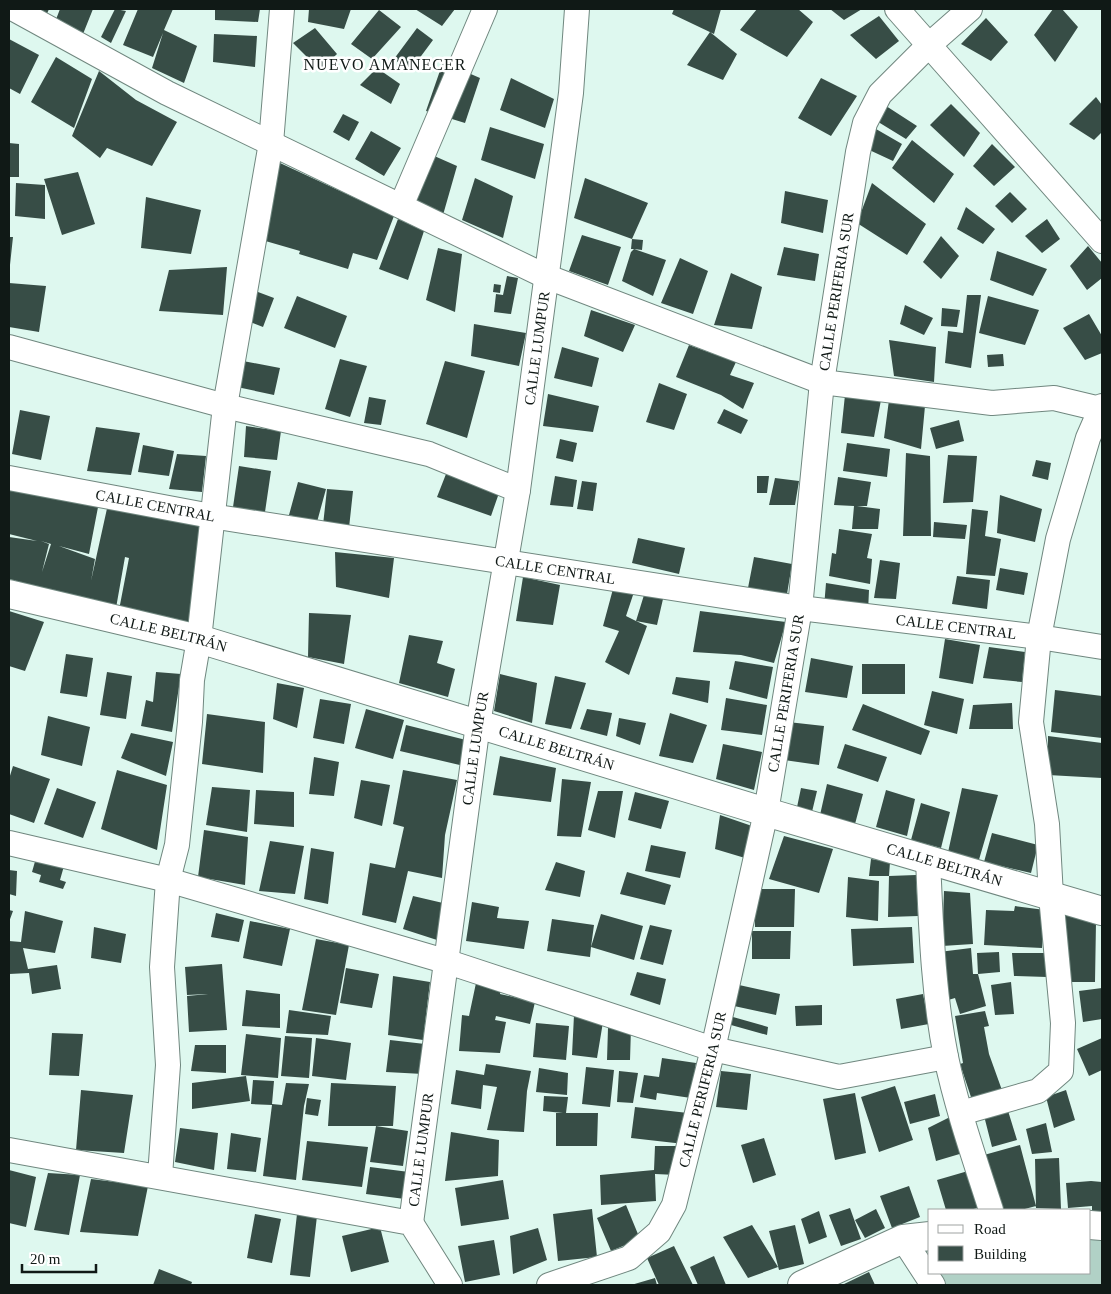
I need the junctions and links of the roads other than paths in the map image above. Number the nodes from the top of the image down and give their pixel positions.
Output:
1 (14, 9) edge
2 (282, 9) edge
3 (485, 9) edge
4 (577, 9) edge
5 (897, 9) edge
6 (970, 9) edge
7 (929, 45) junction
8 (271, 143) junction
9 (401, 206) junction
10 (1102, 241) edge
11 (545, 276) junction
12 (9, 347) edge
13 (822, 382) junction
14 (225, 406) junction
15 (1101, 408) edge
16 (9, 478) edge
17 (518, 490) junction
18 (211, 516) junction
19 (507, 562) junction
20 (9, 594) edge
21 (800, 608) junction
22 (1040, 637) junction
23 (199, 639) junction
24 (1102, 647) edge
25 (478, 724) junction
26 (766, 812) junction
27 (9, 843) edge
28 (928, 860) junction
29 (168, 880) junction
30 (1051, 896) junction
31 (1102, 911) edge
32 (448, 962) junction
33 (713, 1049) junction
34 (946, 1056) junction
35 (960, 1113) junction
36 (9, 1150) edge
37 (160, 1176) junction
38 (991, 1209) edge
39 (411, 1223) junction
40 (928, 1236) edge
41 (903, 1239) junction
42 (450, 1285) edge
43 (549, 1285) edge
44 (802, 1285) edge
45 (933, 1285) edge

1 - 8 street
2 - 8 street
3 - 9 street
4 - 11 street, CALLE LUMPUR
5 - 7 street
6 - 7 street, CALLE PERIFERIA SUR
7 - 10 street
7 - 13 street, CALLE PERIFERIA SUR
8 - 9 street
8 - 14 street
9 - 11 street
11 - 13 street
11 - 17 street, CALLE LUMPUR
12 - 14 street
13 - 15 street
13 - 21 street, CALLE PERIFERIA SUR
14 - 17 street
14 - 18 street
15 - 22 street
16 - 18 street, CALLE CENTRAL
17 - 19 street, CALLE LUMPUR
18 - 19 street, CALLE CENTRAL
18 - 23 street
19 - 21 street, CALLE CENTRAL
19 - 25 street, CALLE LUMPUR
20 - 23 main road, CALLE BELTRÁN
21 - 22 street, CALLE CENTRAL
21 - 26 street, CALLE PERIFERIA SUR
22 - 24 street, CALLE CENTRAL
22 - 30 street
23 - 25 main road, CALLE BELTRÁN
23 - 29 street
25 - 26 main road, CALLE BELTRÁN
25 - 32 street, CALLE LUMPUR
26 - 28 main road, CALLE BELTRÁN
26 - 33 street, CALLE PERIFERIA SUR
27 - 29 street
28 - 30 main road, CALLE BELTRÁN
28 - 34 street
29 - 32 street
29 - 37 street
30 - 31 main road, CALLE BELTRÁN
30 - 35 street
32 - 33 street
32 - 39 street, CALLE LUMPUR
33 - 34 street
33 - 43 street, CALLE PERIFERIA SUR
34 - 35 street
35 - 38 street
36 - 37 street
37 - 39 street
39 - 42 street
40 - 41 main road
41 - 44 main road
41 - 45 street

